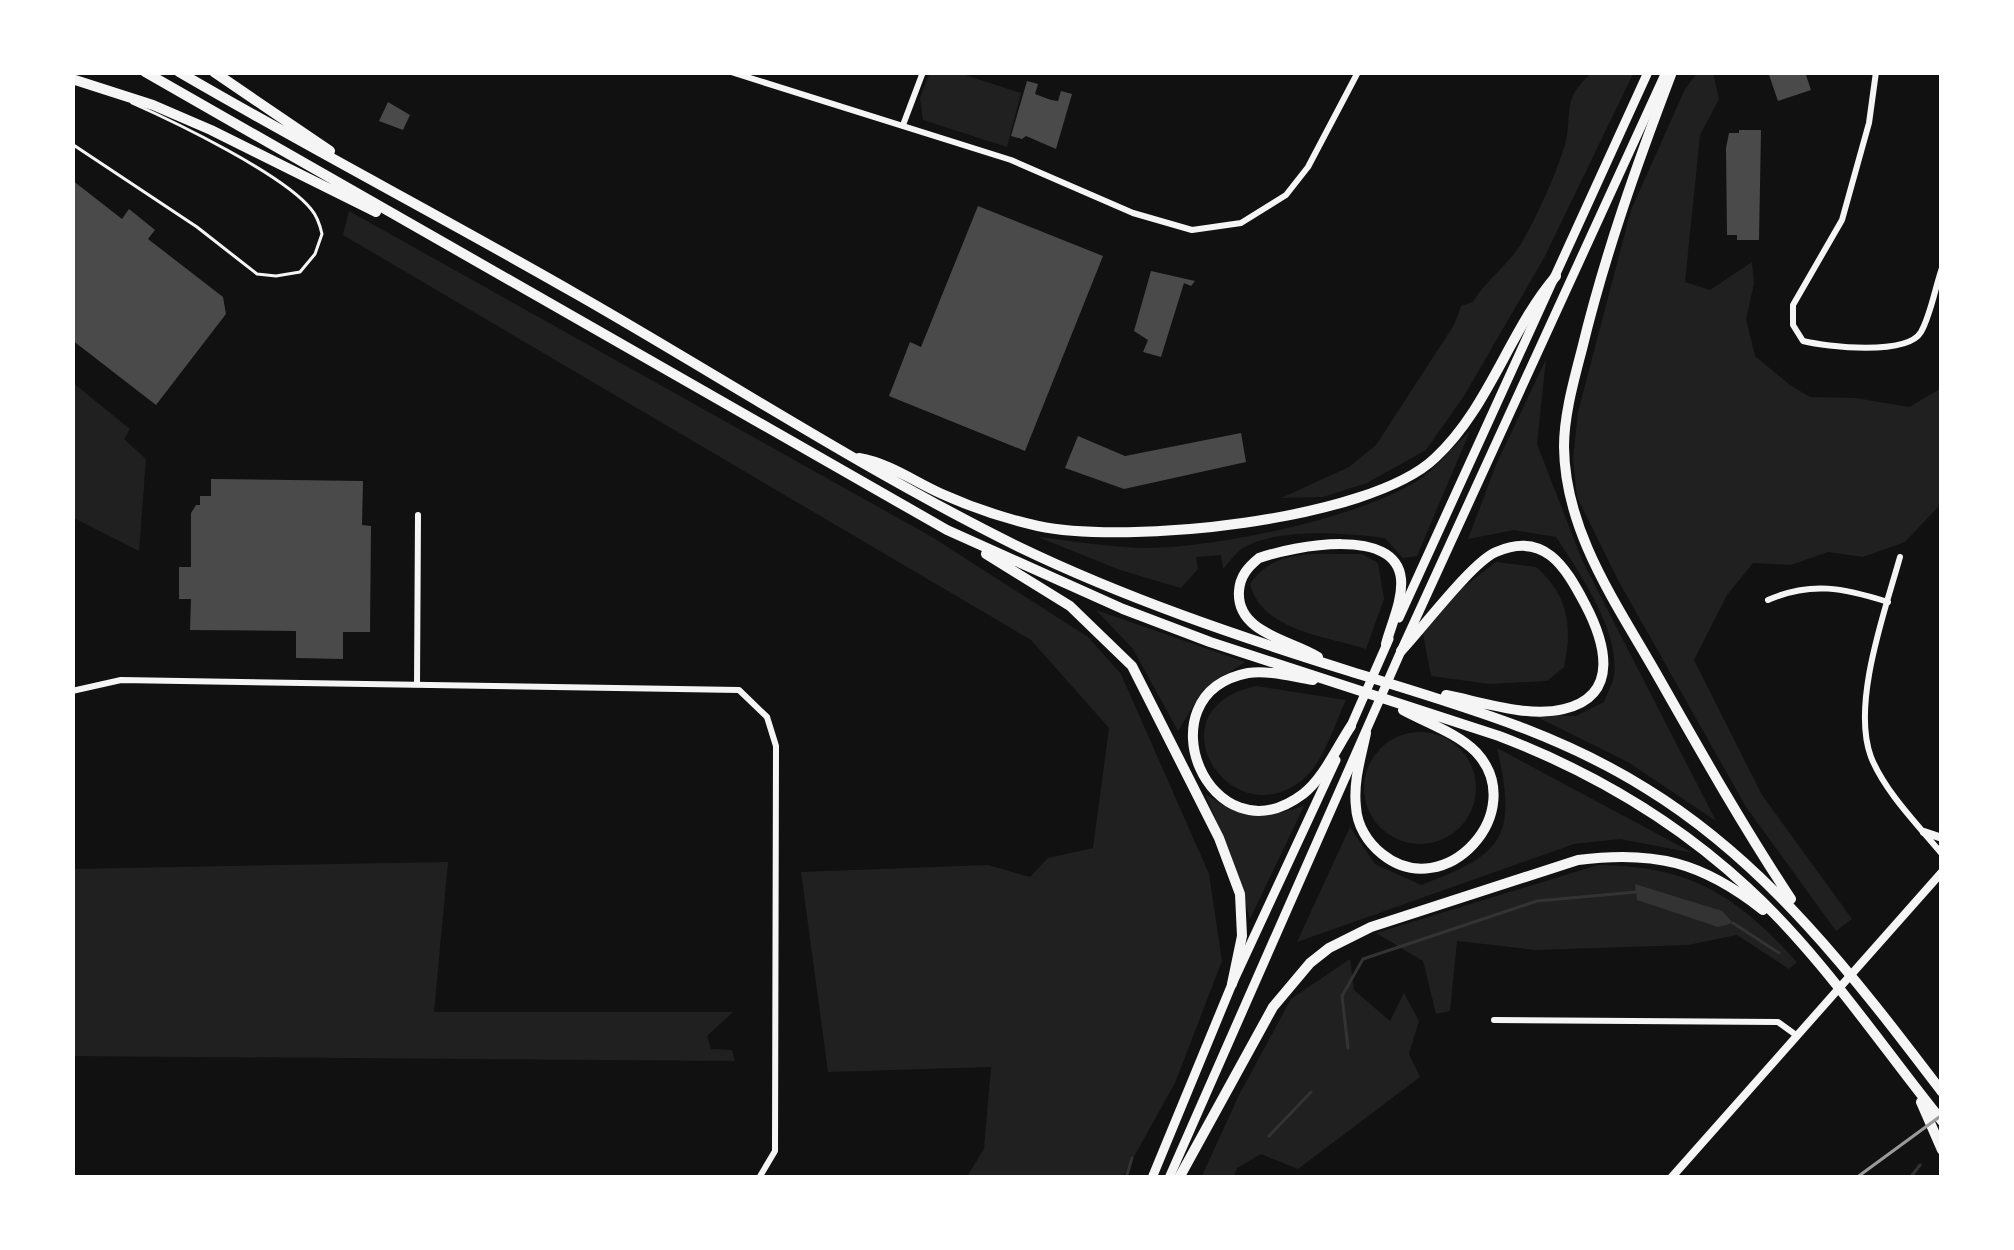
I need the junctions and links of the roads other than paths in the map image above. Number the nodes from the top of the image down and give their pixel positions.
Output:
1 (145, 72) edge
2 (179, 72) edge
3 (214, 72) edge
4 (730, 72) edge
5 (923, 72) edge
6 (1358, 72) edge
7 (1648, 72) edge
8 (1669, 72) edge
9 (1876, 72) edge
10 (72, 80) edge
11 (97, 88) junction
12 (903, 125) junction
13 (72, 144) edge
14 (382, 187) junction
15 (430, 236) junction
16 (1942, 268) edge
17 (1556, 275) junction
18 (849, 456) junction
19 (418, 515) dead end
20 (947, 530) junction
21 (1900, 557) dead end
22 (1768, 600) dead end
23 (1888, 602) junction
24 (1386, 644) junction
25 (1401, 651) junction
26 (1331, 665) junction
27 (417, 685) junction
28 (1342, 685) junction
29 (1407, 689) junction
30 (72, 691) edge
31 (1374, 695) junction
32 (1351, 726) junction
33 (1366, 733) junction
34 (1924, 832) junction
35 (1942, 838) edge
36 (1942, 854) edge
37 (1942, 872) edge
38 (1806, 922) junction
39 (1791, 932) junction
40 (1232, 984) junction
41 (1494, 1019) dead end
42 (1796, 1036) junction
43 (1925, 1069) junction
44 (1942, 1082) edge
45 (1912, 1083) junction
46 (1942, 1092) edge
47 (1942, 1120) edge
48 (1942, 1150) edge
49 (759, 1178) edge
50 (1152, 1178) edge
51 (1169, 1178) edge
52 (1179, 1178) edge
53 (1671, 1178) edge

1 - 15 highway
2 - 14 highway
3 - 14 highway
4 - 12 street
5 - 12 street
6 - 12 street
7 - 17 main road
8 - 25 main road
8 - 38 highway
9 - 16 street
10 - 11 highway
11 - 13 lane
11 - 15 highway
14 - 18 highway
15 - 20 highway
17 - 18 highway
17 - 24 main road
18 - 26 highway
19 - 27 street
20 - 28 highway
20 - 40 highway
21 - 23 street
22 - 23 street
23 - 34 street
24 - 26 highway
24 - 32 main road
25 - 29 highway
25 - 33 main road
26 - 29 highway
27 - 30 street
27 - 49 street
28 - 31 highway
28 - 32 highway
29 - 38 highway
31 - 33 highway
31 - 39 highway
32 - 40 main road
33 - 51 main road
34 - 35 main road
34 - 36 street
37 - 42 main road
38 - 43 highway
39 - 45 highway
39 - 52 highway
40 - 50 main road
41 - 42 street
42 - 53 main road
43 - 44 highway
43 - 46 highway
45 - 47 highway
45 - 48 highway

